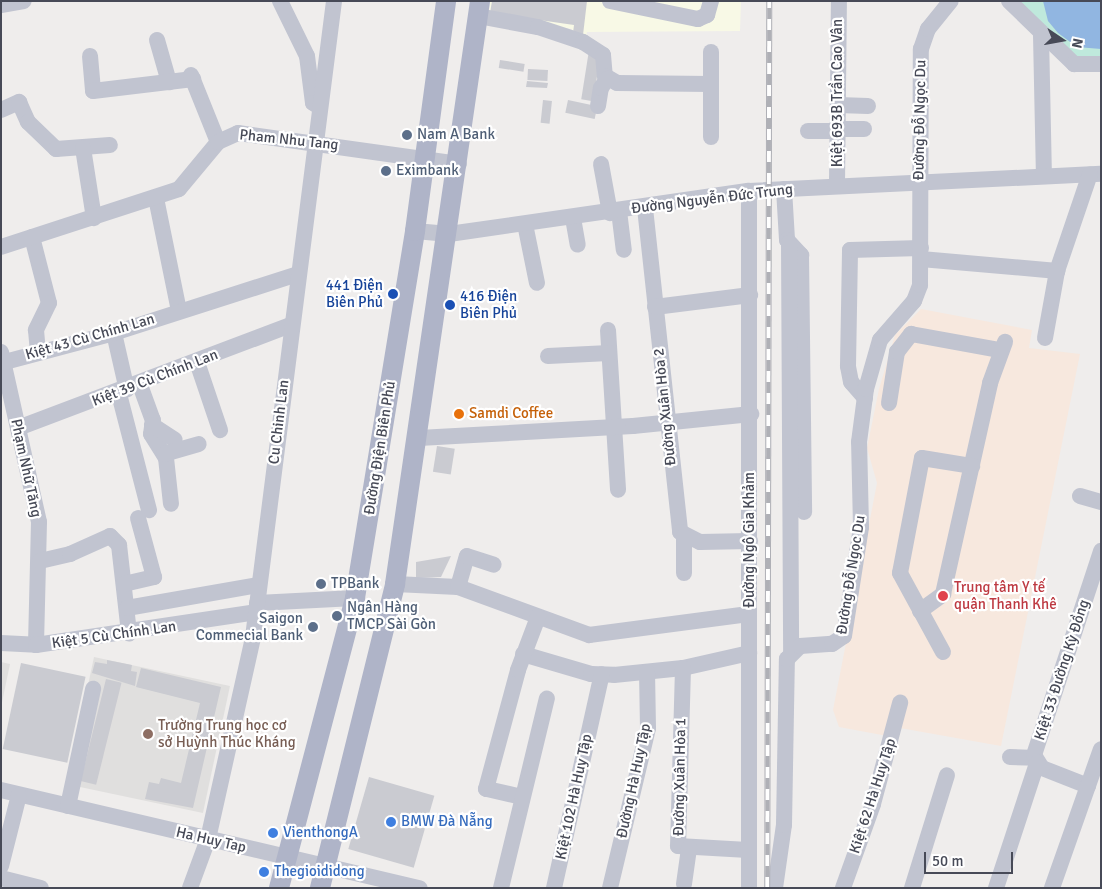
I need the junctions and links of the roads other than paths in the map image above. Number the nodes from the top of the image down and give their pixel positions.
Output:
1 (24, 1) edge
2 (280, 1) edge
3 (334, 1) edge
4 (446, 1) edge
5 (610, 1) edge
6 (711, 1) edge
7 (839, 1) edge
8 (952, 1) edge
9 (1009, 1) edge
10 (1, 4) edge
11 (479, 8) edge
12 (1041, 35) junction
13 (157, 40) dead end
14 (711, 52) dead end
15 (90, 56) dead end
16 (1074, 64) junction
17 (1101, 64) edge
18 (1041, 68) junction
19 (607, 79) junction
20 (169, 82) junction
21 (710, 84) junction
22 (838, 105) junction
23 (598, 106) dead end
24 (868, 106) dead end
25 (320, 108) junction
26 (1, 110) edge
27 (864, 129) dead end
28 (838, 130) junction
29 (808, 131) dead end
30 (711, 137) dead end
31 (218, 142) junction
32 (316, 142) junction
33 (110, 145) dead end
34 (83, 148) junction
35 (425, 159) junction
36 (459, 164) junction
37 (602, 164) dead end
38 (1095, 174) edge
39 (1044, 175) junction
40 (919, 180) junction
41 (837, 185) junction
42 (784, 190) junction
43 (749, 192) junction
44 (156, 198) junction
45 (645, 208) junction
46 (614, 212) junction
47 (94, 218) junction
48 (573, 218) junction
49 (525, 224) junction
50 (415, 231) junction
51 (449, 234) junction
52 (32, 237) junction
53 (789, 243) junction
54 (578, 245) dead end
55 (1, 247) edge
56 (624, 250) dead end
57 (921, 253) junction
58 (1057, 271) junction
59 (298, 274) junction
60 (537, 282) dead end
61 (750, 295) junction
62 (655, 307) junction
63 (179, 311) junction
64 (291, 325) junction
65 (608, 330) dead end
66 (114, 333) junction
67 (1045, 338) dead end
68 (38, 353) junction
69 (609, 353) junction
70 (548, 356) dead end
71 (2, 359) edge
72 (197, 362) junction
73 (129, 390) junction
74 (865, 398) junction
75 (889, 403) dead end
76 (751, 414) junction
77 (666, 424) junction
78 (152, 425) junction
79 (18, 428) junction
80 (613, 428) junction
81 (220, 430) dead end
82 (419, 438) junction
83 (175, 440) dead end
84 (199, 444) dead end
85 (164, 454) junction
86 (972, 466) junction
87 (618, 490) dead end
88 (1080, 496) dead end
89 (1101, 502) edge
90 (171, 504) dead end
91 (804, 512) dead end
92 (684, 537) junction
93 (750, 541) junction
94 (1101, 551) edge
95 (40, 561) junction
96 (494, 565) dead end
97 (684, 573) dead end
98 (124, 584) junction
99 (395, 584) junction
100 (259, 585) junction
101 (458, 587) junction
102 (1094, 593) edge
103 (355, 598) junction
104 (126, 608) junction
105 (256, 608) junction
106 (920, 611) junction
107 (749, 614) junction
108 (538, 616) junction
109 (129, 634) junction
110 (1, 643) edge
111 (36, 645) junction
112 (790, 651) junction
113 (943, 652) dead end
114 (749, 653) junction
115 (523, 654) junction
116 (683, 668) junction
117 (647, 672) junction
118 (602, 674) junction
119 (93, 689) dead end
120 (547, 698) dead end
121 (900, 703) dead end
122 (1101, 748) edge
123 (1010, 757) dead end
124 (1036, 760) junction
125 (946, 775) dead end
126 (1088, 786) junction
127 (1, 790) edge
128 (19, 795) junction
129 (522, 797) junction
130 (68, 806) junction
131 (208, 839) junction
132 (690, 846) junction
133 (748, 850) junction
134 (287, 857) junction
135 (1, 866) edge
136 (326, 866) junction
137 (1, 878) edge
138 (684, 884) dead end
139 (41, 888) edge
140 (190, 888) edge
141 (279, 888) edge
142 (320, 888) edge
143 (420, 888) edge
144 (500, 888) edge
145 (554, 888) edge
146 (610, 888) edge
147 (749, 888) edge
148 (775, 888) edge
149 (843, 888) edge
150 (912, 888) edge
151 (996, 888) edge
152 (1052, 888) edge

1 - 10 street
2 - 25 street
3 - 25 street, Cu Chinh Lan
4 - 35 main road, Đường Điện Biên Phủ
5 - 6 street
7 - 22 street, Kiệt 693B Trần Cao Vân
8 - 40 street, Đường Đỗ Ngọc Du
9 - 12 street
11 - 19 street
11 - 36 main road
12 - 16 street
12 - 18 street
13 - 20 street
14 - 21 street
15 - 20 street
16 - 17 street
16 - 18 street
18 - 39 street
19 - 21 street
19 - 23 street
20 - 31 street
21 - 30 street
22 - 24 street
22 - 28 street, Kiệt 693B Trần Cao Vân
25 - 32 street, Cu Chinh Lan
26 - 34 street
27 - 28 street
28 - 29 street
28 - 41 street, Kiệt 693B Trần Cao Vân
31 - 32 street, Pham Nhu Tang
31 - 44 street, Pham Nhu Tang
32 - 35 street, Pham Nhu Tang
32 - 59 street, Cu Chinh Lan
33 - 34 street
34 - 47 street
35 - 36 street, Pham Nhu Tang
35 - 50 main road, Đường Điện Biên Phủ
36 - 51 main road
37 - 46 street
38 - 39 street, Đường Nguyễn Đức Trung
38 - 58 street
39 - 40 street, Đường Nguyễn Đức Trung
40 - 41 street, Đường Nguyễn Đức Trung
40 - 57 street, Đường Đỗ Ngọc Du
41 - 42 street, Đường Nguyễn Đức Trung
42 - 43 street, Đường Nguyễn Đức Trung
42 - 53 street
43 - 45 street, Đường Nguyễn Đức Trung
43 - 61 street, Đường Ngô Gia Khảm
44 - 47 street, Pham Nhu Tang
44 - 63 street
45 - 46 street, Đường Nguyễn Đức Trung
45 - 62 street, Đường Xuân Hòa 2
46 - 48 street, Đường Nguyễn Đức Trung
46 - 56 street
47 - 52 street, Pham Nhu Tang
48 - 49 street, Đường Nguyễn Đức Trung
48 - 54 street
49 - 51 street, Đường Nguyễn Đức Trung
49 - 60 street
50 - 51 street, Đường Nguyễn Đức Trung
50 - 103 main road, Đường Điện Biên Phủ
51 - 82 main road
52 - 55 street, Pham Nhu Tang
52 - 68 street
53 - 91 street
53 - 112 street
57 - 58 street
57 - 74 street, Đường Đỗ Ngọc Du
57 - 74 street
58 - 67 street
59 - 63 street, Kiệt 43 Cù Chính Lan
59 - 64 street, Cu Chinh Lan
61 - 62 street
61 - 76 street, Đường Ngô Gia Khảm
62 - 77 street, Đường Xuân Hòa 2
63 - 66 street, Kiệt 43 Cù Chính Lan
64 - 72 street, Kiệt 39 Cù Chính Lan
64 - 100 street, Cu Chinh Lan
65 - 69 street
66 - 68 street, Kiệt 43 Cù Chính Lan
66 - 73 street
68 - 71 street, Kiệt 43 Cù Chính Lan
69 - 70 street
69 - 80 street
71 - 79 street, Phạm Nhữ Tăng
72 - 73 street, Kiệt 39 Cù Chính Lan
72 - 81 street
73 - 78 street
73 - 79 street, Kiệt 39 Cù Chính Lan
73 - 98 street
74 - 112 street, Đường Đỗ Ngọc Du
75 - 86 street
76 - 77 street
76 - 93 street, Đường Ngô Gia Khảm
77 - 80 street
77 - 92 street, Đường Xuân Hòa 2
78 - 83 street
78 - 85 street
79 - 95 street, Phạm Nhữ Tăng
80 - 82 street
80 - 87 street
82 - 99 main road
84 - 85 street
85 - 90 street
86 - 106 street
86 - 106 street
88 - 89 street
92 - 93 street
92 - 97 street, Đường Xuân Hòa 2
93 - 107 street, Đường Ngô Gia Khảm
94 - 102 street, Kiệt 33 Đường Kỳ Đồng
95 - 98 street
95 - 111 street, Phạm Nhữ Tăng
96 - 101 street
98 - 104 street
99 - 101 street
99 - 136 main road
100 - 104 street
100 - 105 street, Cu Chinh Lan
101 - 108 street
102 - 124 street, Kiệt 33 Đường Kỳ Đồng
103 - 105 street, Kiệt 5 Cù Chính Lan
103 - 134 main road, Đường Điện Biên Phủ
104 - 109 street
105 - 109 street, Kiệt 5 Cù Chính Lan
105 - 131 street, Cu Chinh Lan
106 - 113 street
107 - 108 street
107 - 114 street, Đường Ngô Gia Khảm
108 - 115 street
109 - 111 street, Kiệt 5 Cù Chính Lan
110 - 111 street, Kiệt 5 Cù Chính Lan
112 - 148 street
114 - 116 street
114 - 133 street, Đường Ngô Gia Khảm
115 - 118 street
115 - 129 street
116 - 117 street
116 - 132 street, Đường Xuân Hòa 1
117 - 118 street
117 - 146 street, Đường Hà Huy Tập
118 - 145 street, Kiệt 102 Hà Huy Tập
119 - 130 street
120 - 129 street
121 - 149 street, Kiệt 62 Hà Huy Tập
122 - 126 street
123 - 124 street
124 - 126 street
124 - 151 street, Kiệt 33 Đường Kỳ Đồng
125 - 150 street
126 - 152 street
127 - 128 street, Ha Huy Tap
128 - 130 street, Ha Huy Tap
128 - 135 street
129 - 144 street
130 - 131 street, Ha Huy Tap
131 - 134 street, Ha Huy Tap
131 - 140 street, Cu Chinh Lan
132 - 133 street, Đường Xuân Hòa 1
132 - 138 street
133 - 147 street, Đường Ngô Gia Khảm
134 - 136 street, Ha Huy Tap
134 - 141 main road, Đường Điện Biên Phủ
136 - 142 main road
136 - 143 street, Ha Huy Tap
137 - 139 street

